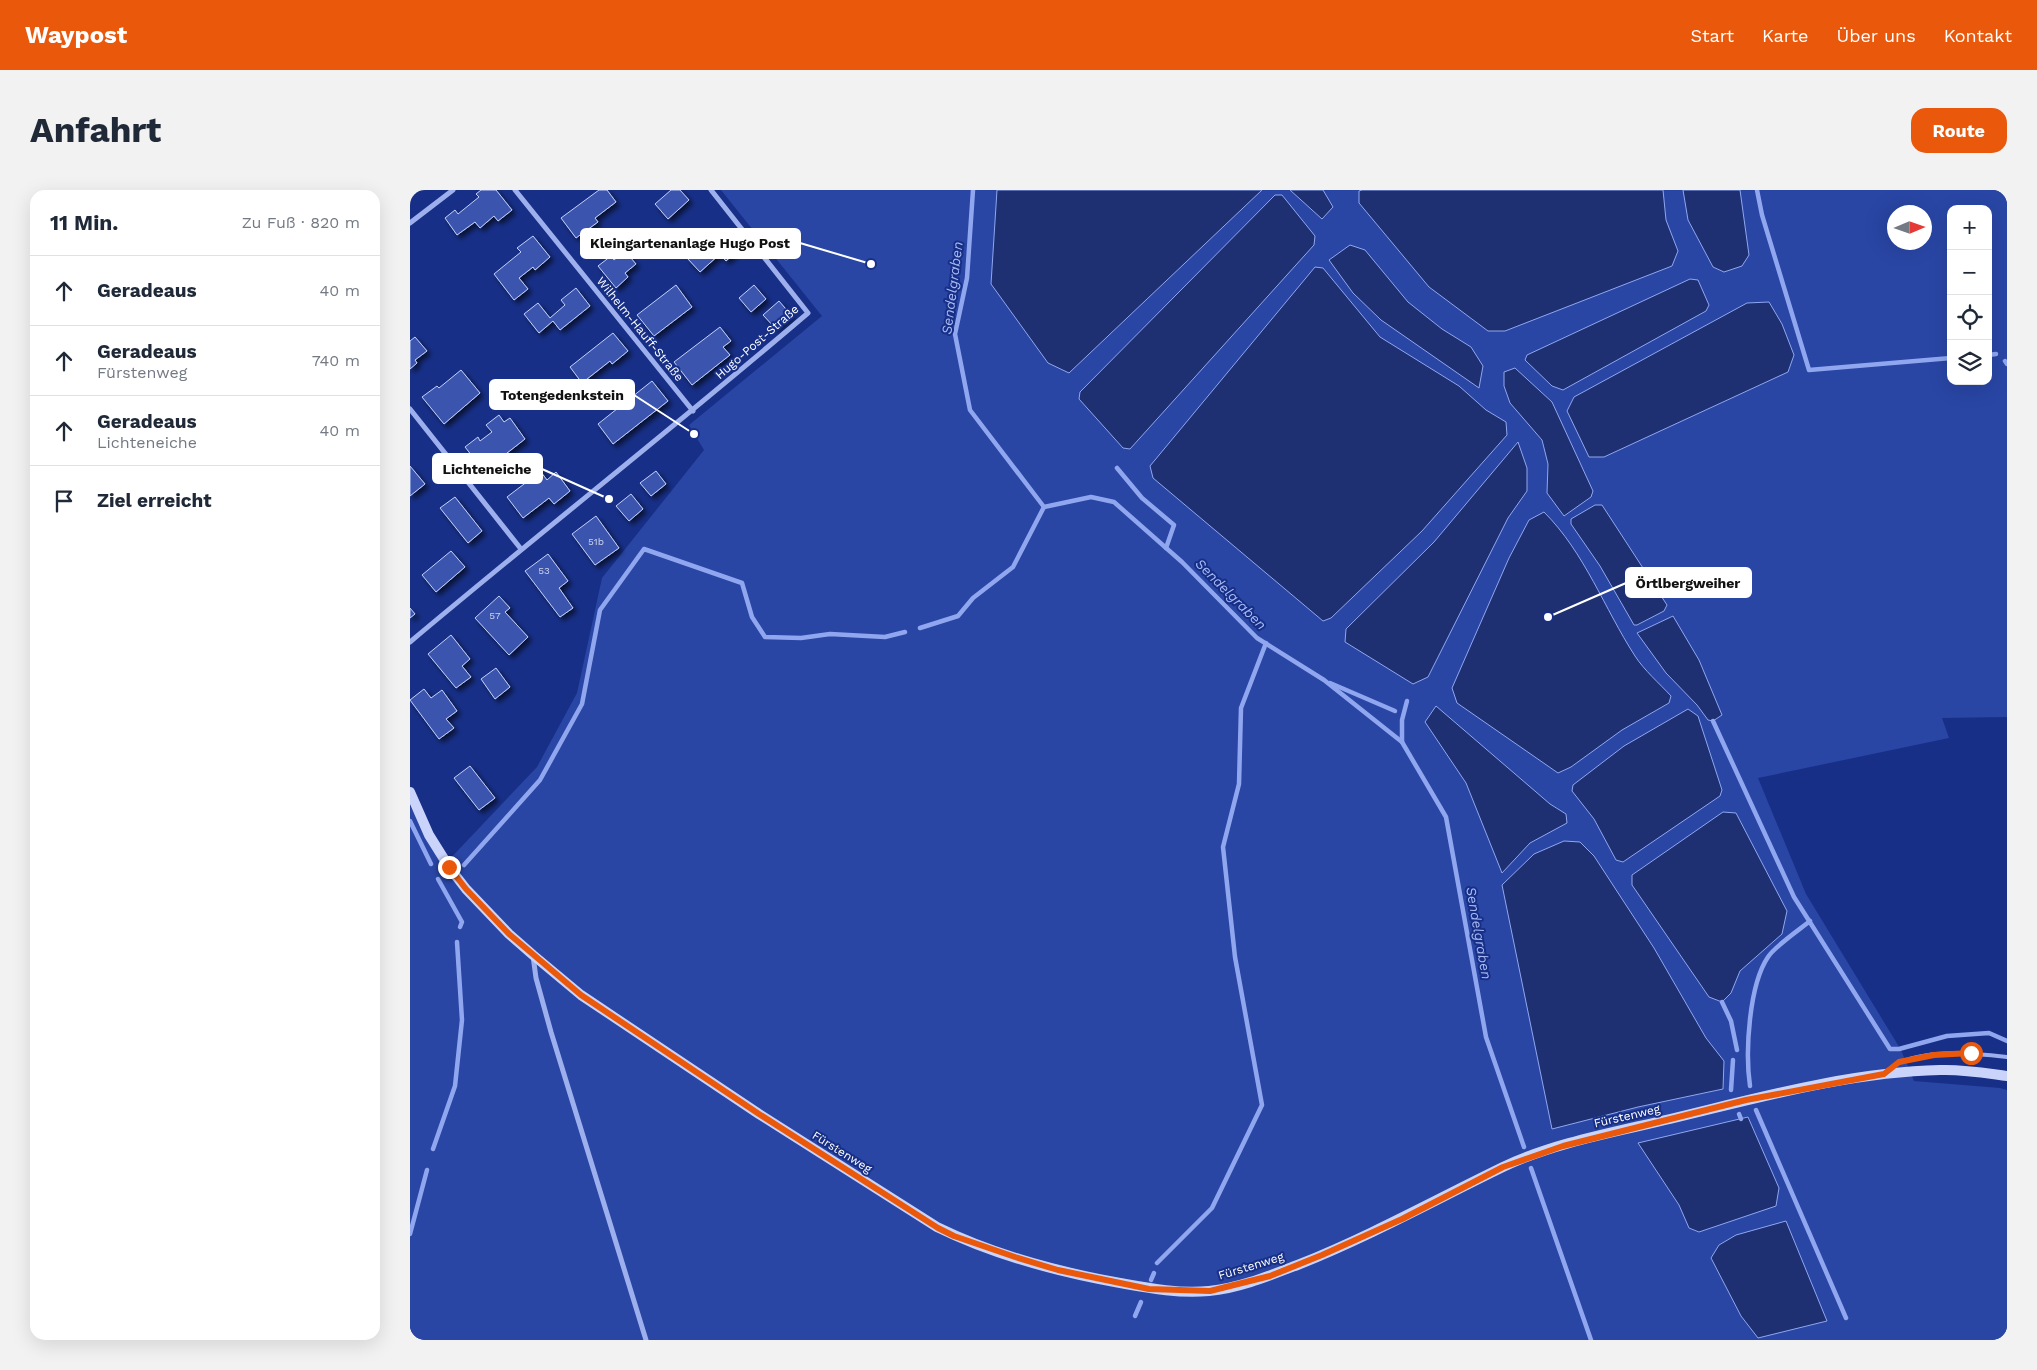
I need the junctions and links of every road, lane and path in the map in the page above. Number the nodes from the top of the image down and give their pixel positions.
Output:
1 (453, 190) edge
2 (515, 190) edge
3 (711, 190) edge
4 (410, 223) edge
5 (410, 409) edge
6 (693, 410) junction
7 (521, 548) junction
8 (410, 642) edge
9 (410, 792) edge
10 (533, 955) junction
11 (2007, 1056) edge
12 (1884, 1074) junction
13 (2007, 1076) edge
14 (646, 1340) edge

1 - 4 street
2 - 6 street, Wilhelm-Hauff-Straße
3 - 6 street, Hugo-Post-Straße
5 - 7 street
6 - 7 street
7 - 8 street
9 - 10 street, Fürstenweg
10 - 12 street, Fürstenweg
10 - 14 street
11 - 12 lane
12 - 13 street, Fürstenweg

